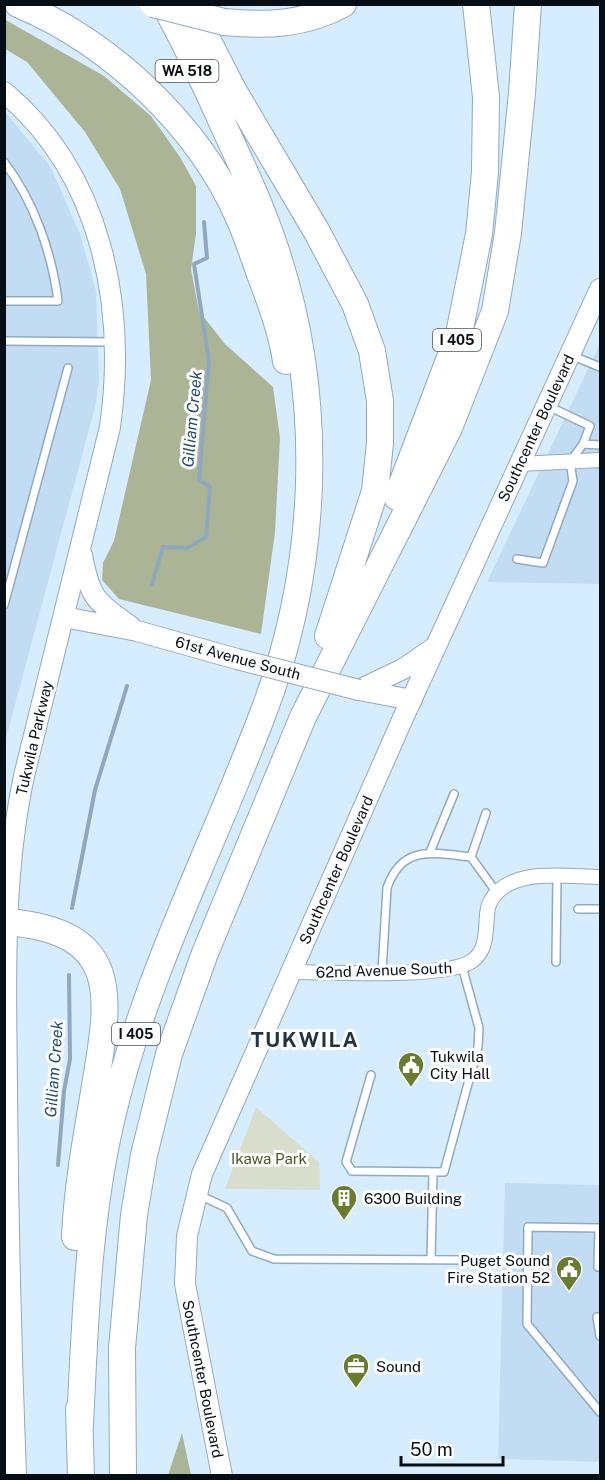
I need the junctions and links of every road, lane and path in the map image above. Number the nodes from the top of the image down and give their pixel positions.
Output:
1 (18, 4) edge
2 (144, 4) edge
3 (153, 4) edge
4 (164, 4) edge
5 (189, 4) edge
6 (342, 4) edge
7 (476, 4) edge
8 (528, 4) edge
9 (539, 4) edge
10 (522, 93) junction
11 (12, 98) edge
12 (229, 137) junction
13 (4, 162) edge
14 (600, 289) edge
15 (4, 301) edge
16 (4, 341) edge
17 (115, 342) junction
18 (571, 355) junction
19 (69, 368) dead end
20 (600, 368) edge
21 (548, 406) junction
22 (583, 444) junction
23 (600, 445) edge
24 (600, 460) edge
25 (570, 462) junction
26 (519, 464) junction
27 (81, 547) junction
28 (517, 559) dead end
29 (4, 605) edge
30 (64, 617) junction
31 (137, 631) junction
32 (436, 646) junction
33 (332, 655) junction
34 (279, 666) junction
35 (359, 690) junction
36 (412, 700) junction
37 (303, 717) junction
38 (454, 794) dead end
39 (486, 813) dead end
40 (430, 852) junction
41 (471, 857) junction
42 (557, 877) junction
43 (600, 877) edge
44 (497, 893) junction
45 (578, 909) dead end
46 (600, 909) edge
47 (7, 922) junction
48 (556, 962) dead end
49 (462, 966) junction
50 (290, 972) junction
51 (382, 972) junction
52 (371, 1075) dead end
53 (433, 1172) junction
54 (196, 1194) junction
55 (431, 1260) junction
56 (477, 1260) dead end
57 (598, 1267) dead end
58 (7, 1277) edge
59 (597, 1317) dead end
60 (600, 1336) edge
61 (600, 1412) edge
62 (80, 1425) junction
63 (15, 1476) edge
64 (81, 1476) edge
65 (123, 1476) edge
66 (222, 1476) edge

1 - 34 highway
2 - 12 highway, WA 518
3 - 6 highway, bridge
4 - 12 highway
5 - 37 highway
7 - 33 highway, I 405
8 - 10 highway
9 - 10 highway
10 - 33 highway
11 - 17 main road, Tukwila Parkway
12 - 34 highway, I 405
13 - 15 lane
14 - 18 main road, Southcenter Boulevard
16 - 17 lane
17 - 27 main road, Tukwila Parkway
18 - 20 lane
18 - 21 main road, Southcenter Boulevard
19 - 29 lane
21 - 22 lane
21 - 26 main road, Southcenter Boulevard
22 - 23 lane
22 - 25 lane
24 - 25 street
25 - 26 street
25 - 28 lane
26 - 32 main road, Southcenter Boulevard
27 - 30 main road, Tukwila Parkway
27 - 31 main road
30 - 31 main road, 61st Avenue South
30 - 47 main road, Tukwila Parkway
31 - 35 main road, 61st Avenue South, bridge
32 - 35 main road
32 - 36 main road, Southcenter Boulevard
33 - 37 highway, I 405
34 - 62 highway, I 405
35 - 36 main road, 61st Avenue South
36 - 50 main road, Southcenter Boulevard
37 - 65 highway, I 405
38 - 40 lane
39 - 41 lane
40 - 41 lane
40 - 51 lane
41 - 44 lane
42 - 43 street
42 - 44 street
42 - 48 lane
44 - 49 street, 62nd Avenue South
45 - 46 lane
47 - 58 main road, Tukwila Parkway
47 - 62 highway
49 - 51 street, 62nd Avenue South
49 - 53 lane
50 - 51 street, 62nd Avenue South
50 - 54 main road, Southcenter Boulevard
52 - 53 lane
53 - 55 lane
54 - 55 lane
54 - 66 main road, Southcenter Boulevard
55 - 56 lane
57 - 61 lane
58 - 63 main road, Tukwila Parkway
59 - 60 lane
62 - 64 highway, I 405

